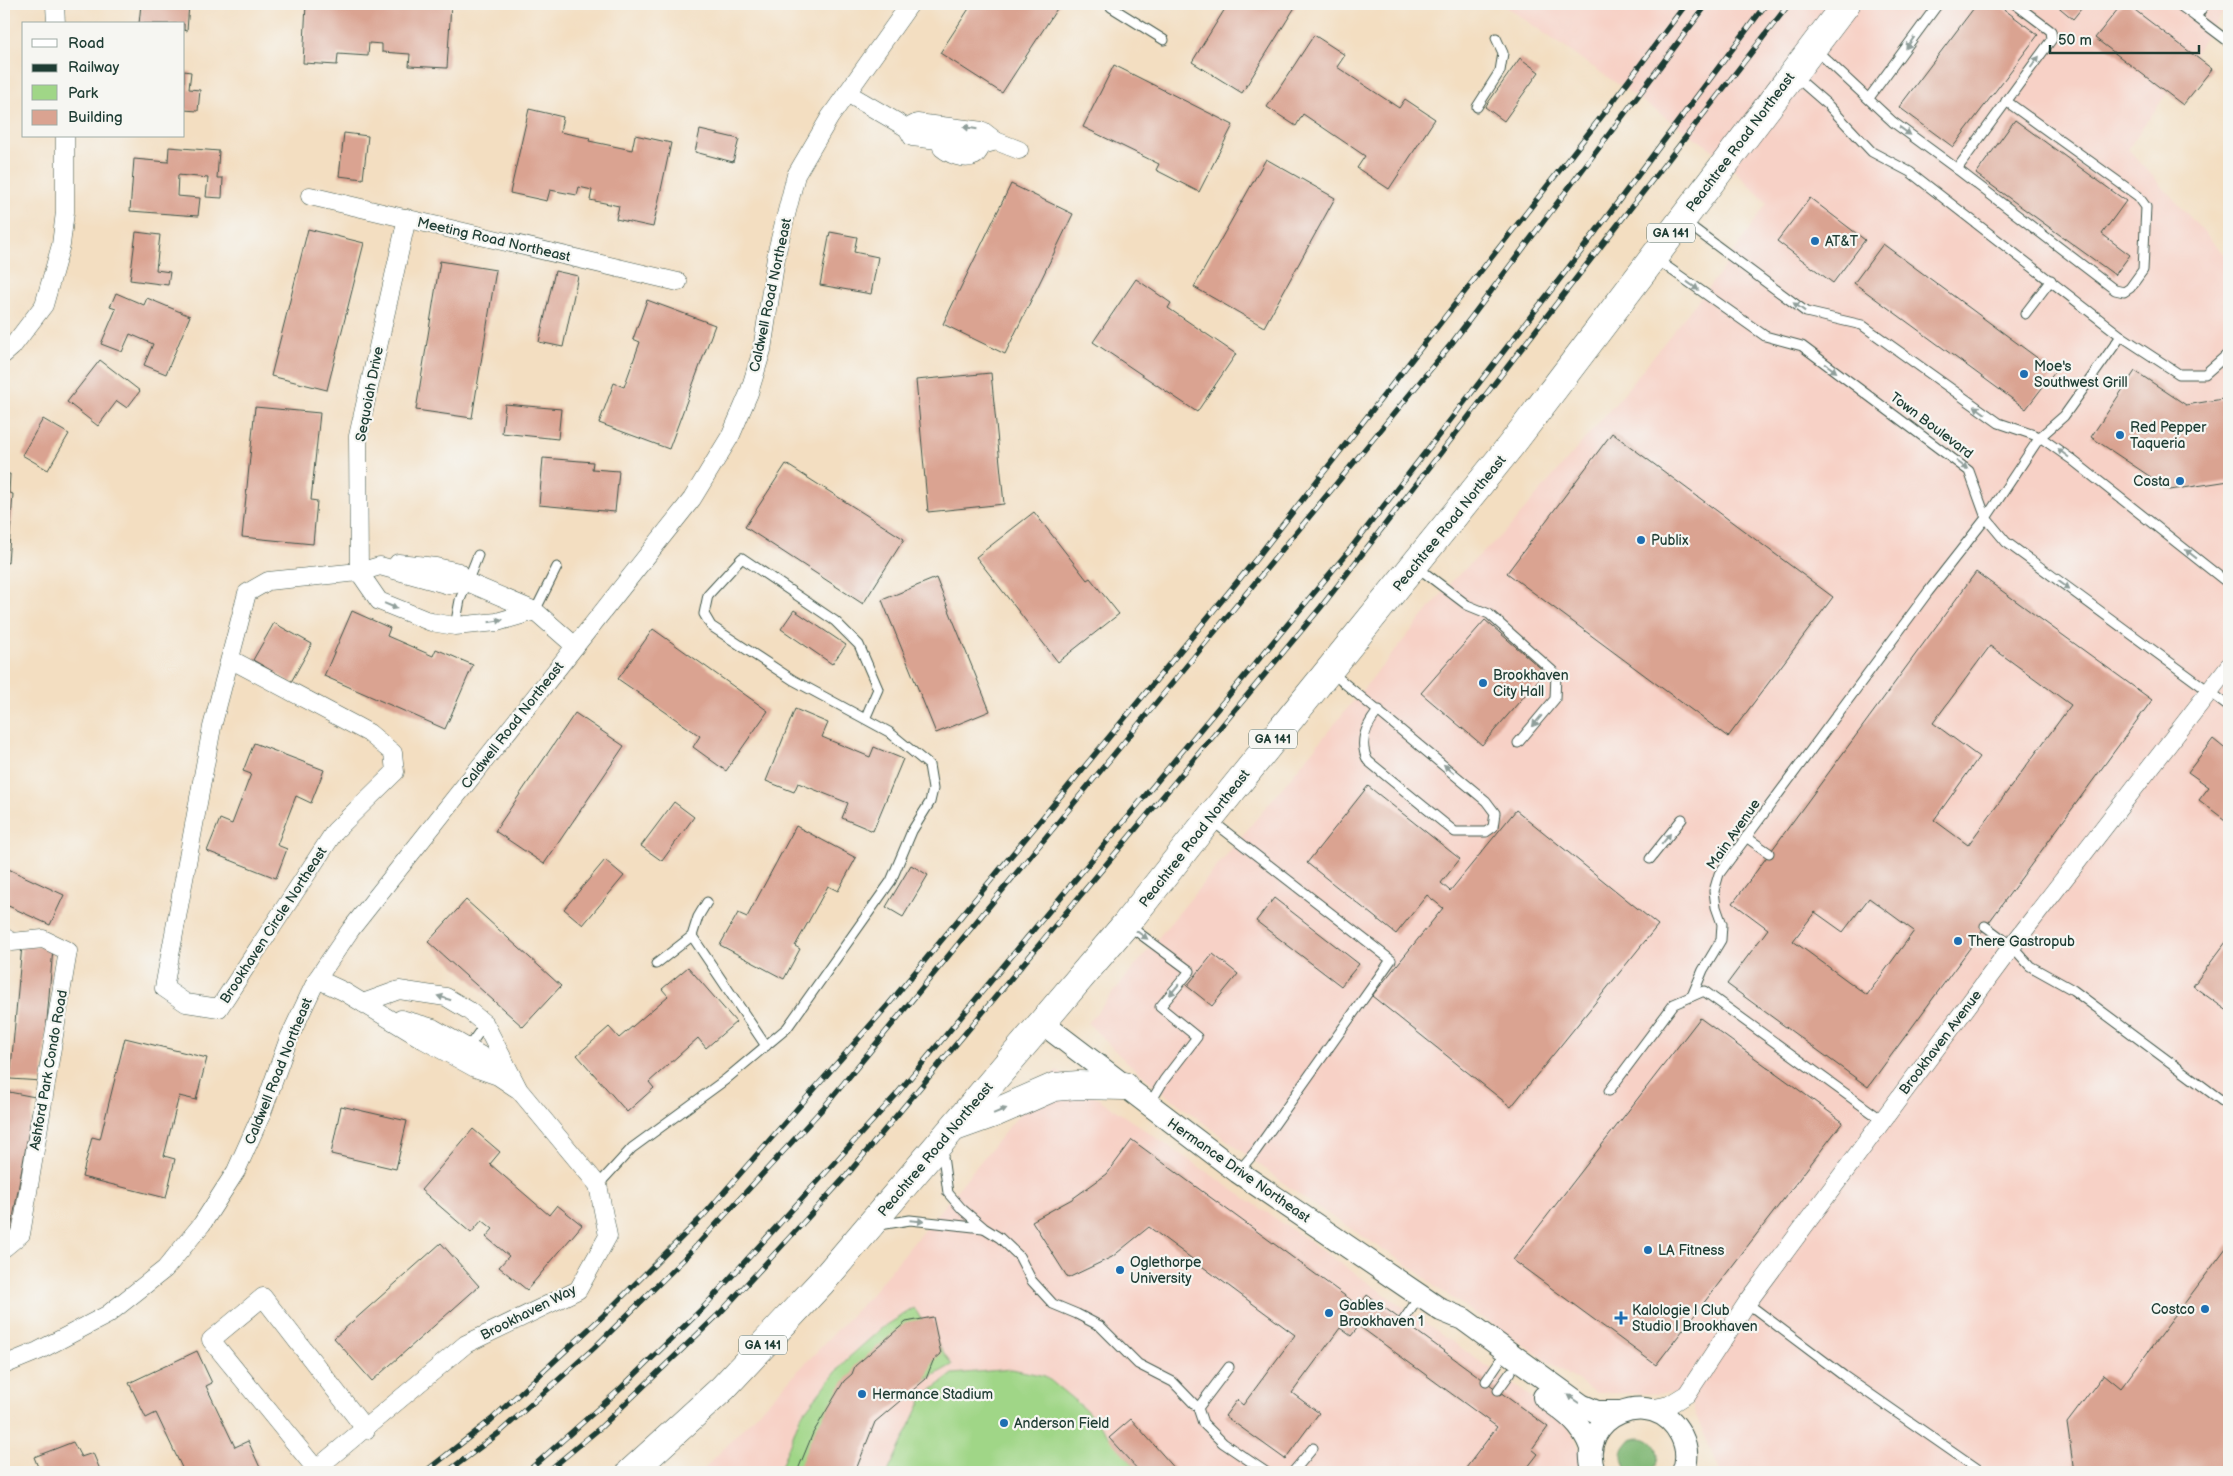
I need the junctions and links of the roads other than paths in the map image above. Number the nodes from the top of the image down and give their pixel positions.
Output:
1 (55, 4) edge
2 (910, 4) edge
3 (1846, 4) edge
4 (1938, 4) edge
5 (2015, 4) edge
6 (2178, 4) edge
7 (2205, 4) edge
8 (1111, 7) dead end
9 (2196, 17) junction
10 (56, 22) edge
11 (1496, 38) dead end
12 (1164, 40) dead end
13 (2229, 42) edge
14 (1812, 47) junction
15 (1792, 73) junction
16 (848, 94) junction
17 (1869, 98) junction
18 (2006, 101) junction
19 (1477, 107) dead end
20 (65, 138) edge
21 (1019, 150) dead end
22 (1957, 169) junction
23 (310, 196) dead end
24 (407, 218) junction
25 (1681, 219) junction
26 (1654, 258) junction
27 (2051, 280) junction
28 (678, 282) dead end
29 (2025, 314) dead end
30 (2121, 336) junction
31 (2229, 353) edge
32 (4, 354) edge
33 (2040, 438) junction
34 (1986, 518) junction
35 (478, 555) dead end
36 (1416, 566) junction
37 (556, 567) dead end
38 (359, 572) junction
39 (467, 582) junction
40 (2229, 584) edge
41 (535, 611) junction
42 (455, 626) junction
43 (575, 646) junction
44 (230, 659) junction
45 (2229, 666) edge
46 (1329, 670) junction
47 (2210, 691) junction
48 (2229, 706) edge
49 (1379, 710) junction
50 (865, 719) junction
51 (1518, 743) dead end
52 (1208, 819) junction
53 (1682, 819) dead end
54 (1746, 837) junction
55 (1769, 853) dead end
56 (1650, 859) dead end
57 (707, 902) dead end
58 (1126, 924) junction
59 (1985, 926) dead end
60 (692, 936) junction
61 (4, 937) edge
62 (2012, 946) junction
63 (656, 964) dead end
64 (317, 979) junction
65 (1692, 996) junction
66 (363, 1003) junction
67 (1042, 1023) junction
68 (485, 1024) junction
69 (766, 1046) junction
70 (464, 1054) junction
71 (1124, 1086) junction
72 (518, 1090) junction
73 (1609, 1091) dead end
74 (1149, 1106) junction
75 (2229, 1106) edge
76 (1882, 1120) junction
77 (947, 1135) junction
78 (1238, 1172) junction
79 (598, 1185) junction
80 (869, 1227) junction
81 (984, 1228) junction
82 (4, 1248) edge
83 (1420, 1296) junction
84 (1748, 1303) junction
85 (1441, 1310) junction
86 (1403, 1321) dead end
87 (4, 1365) edge
88 (1230, 1367) dead end
89 (1505, 1367) junction
90 (1486, 1381) dead end
91 (1498, 1390) dead end
92 (1687, 1394) junction
93 (1198, 1408) junction
94 (1650, 1409) junction
95 (1618, 1412) junction
96 (1677, 1427) junction
97 (366, 1430) junction
98 (1313, 1448) dead end
99 (1590, 1448) junction
100 (646, 1462) edge
101 (1266, 1472) edge
102 (1293, 1472) edge
103 (1594, 1472) edge
104 (1684, 1472) edge
105 (1982, 1472) edge

1 - 10 street
2 - 16 street, Caldwell Road Northeast
3 - 14 highway, Peachtree Road Northeast / GA 141
4 -> 17 lane
18 -> 5 lane
6 - 9 lane
7 - 9 lane
8 - 12 lane
9 - 13 lane
11 - 19 lane
14 - 15 highway, Peachtree Road Northeast / GA 141
14 - 17 lane
15 - 25 highway, Peachtree Road Northeast / GA 141
15 - 27 lane
16 - 21 street
16 - 43 street, Caldwell Road Northeast
17 -> 22 lane
18 - 22 lane
18 - 22 lane
20 - 32 street
23 - 24 street, Meeting Road Northeast
24 - 28 street, Meeting Road Northeast
24 - 38 street, Sequoiah Drive
25 - 26 highway, Peachtree Road Northeast / GA 141
33 -> 25 lane
26 -> 34 lane, Town Boulevard
26 - 36 highway, Peachtree Road Northeast / GA 141
27 - 29 lane
27 - 30 lane
30 - 31 lane
30 - 33 lane, Main Avenue
33 - 34 lane, Main Avenue
40 -> 33 lane
34 -> 47 lane, Town Boulevard
34 - 54 lane, Main Avenue
35 - 39 lane
36 - 46 highway, Peachtree Road Northeast / GA 141
36 -> 51 lane
37 - 41 lane
38 - 39 street
38 -> 42 street
38 - 44 street, Brookhaven Circle Northeast
39 - 41 street
39 - 42 lane
42 -> 41 street
41 - 43 street
43 - 64 street, Caldwell Road Northeast
44 - 44 street, Brookhaven Circle Northeast
45 - 47 street, Brookhaven Avenue
46 - 49 lane
46 - 52 highway, Peachtree Road Northeast / GA 141
47 - 48 lane, Town Boulevard
47 - 62 street, Brookhaven Avenue
49 -> 49 lane
50 - 50 lane
50 - 69 lane
52 - 58 highway, Peachtree Road Northeast / GA 141
52 - 78 lane
56 -> 53 lane
54 - 55 lane
54 - 65 lane, Main Avenue
57 - 60 lane
58 - 67 highway, Peachtree Road Northeast / GA 141
58 -> 74 lane
59 - 62 lane
60 - 63 lane
60 - 69 lane
61 - 82 street, Ashford Park Condo Road
62 - 75 lane
62 - 76 street, Brookhaven Avenue
64 - 66 street, Brookhaven Way
64 - 87 street, Caldwell Road Northeast
65 - 73 lane
65 - 76 lane
68 -> 66 street, Brookhaven Way
66 - 70 street, Brookhaven Way
67 - 71 street, Hermance Drive Northeast
67 - 77 highway, Peachtree Road Northeast / GA 141
68 - 70 lane
68 - 72 street, Brookhaven Way
69 - 79 lane
70 - 72 street, Brookhaven Way
71 - 74 street, Hermance Drive Northeast
77 -> 71 highway
72 - 79 street, Brookhaven Way
74 - 78 street, Hermance Drive Northeast
76 - 84 street, Brookhaven Avenue
77 - 80 highway, Peachtree Road Northeast / GA 141
77 - 81 lane
78 - 83 street, Hermance Drive Northeast
79 - 97 street, Brookhaven Way
80 -> 81 lane
80 - 100 highway, Peachtree Road Northeast / GA 141
81 - 93 lane
83 - 85 street, Hermance Drive Northeast
83 - 86 lane
84 - 92 street, Brookhaven Avenue
84 - 105 lane
85 - 89 street, Hermance Drive Northeast
95 -> 85 street, Hermance Drive Northeast
88 - 93 lane
89 - 90 lane
89 - 91 lane
89 - 99 street, Hermance Drive Northeast
92 - 94 street, Brookhaven Avenue
92 - 96 street
93 - 101 lane
94 - 95 street, Hermance Drive Northeast
94 - 96 street
95 - 99 street
96 - 104 street
97 - 97 street, Brookhaven Way
98 - 102 lane
99 - 103 street, Hermance Drive Northeast

